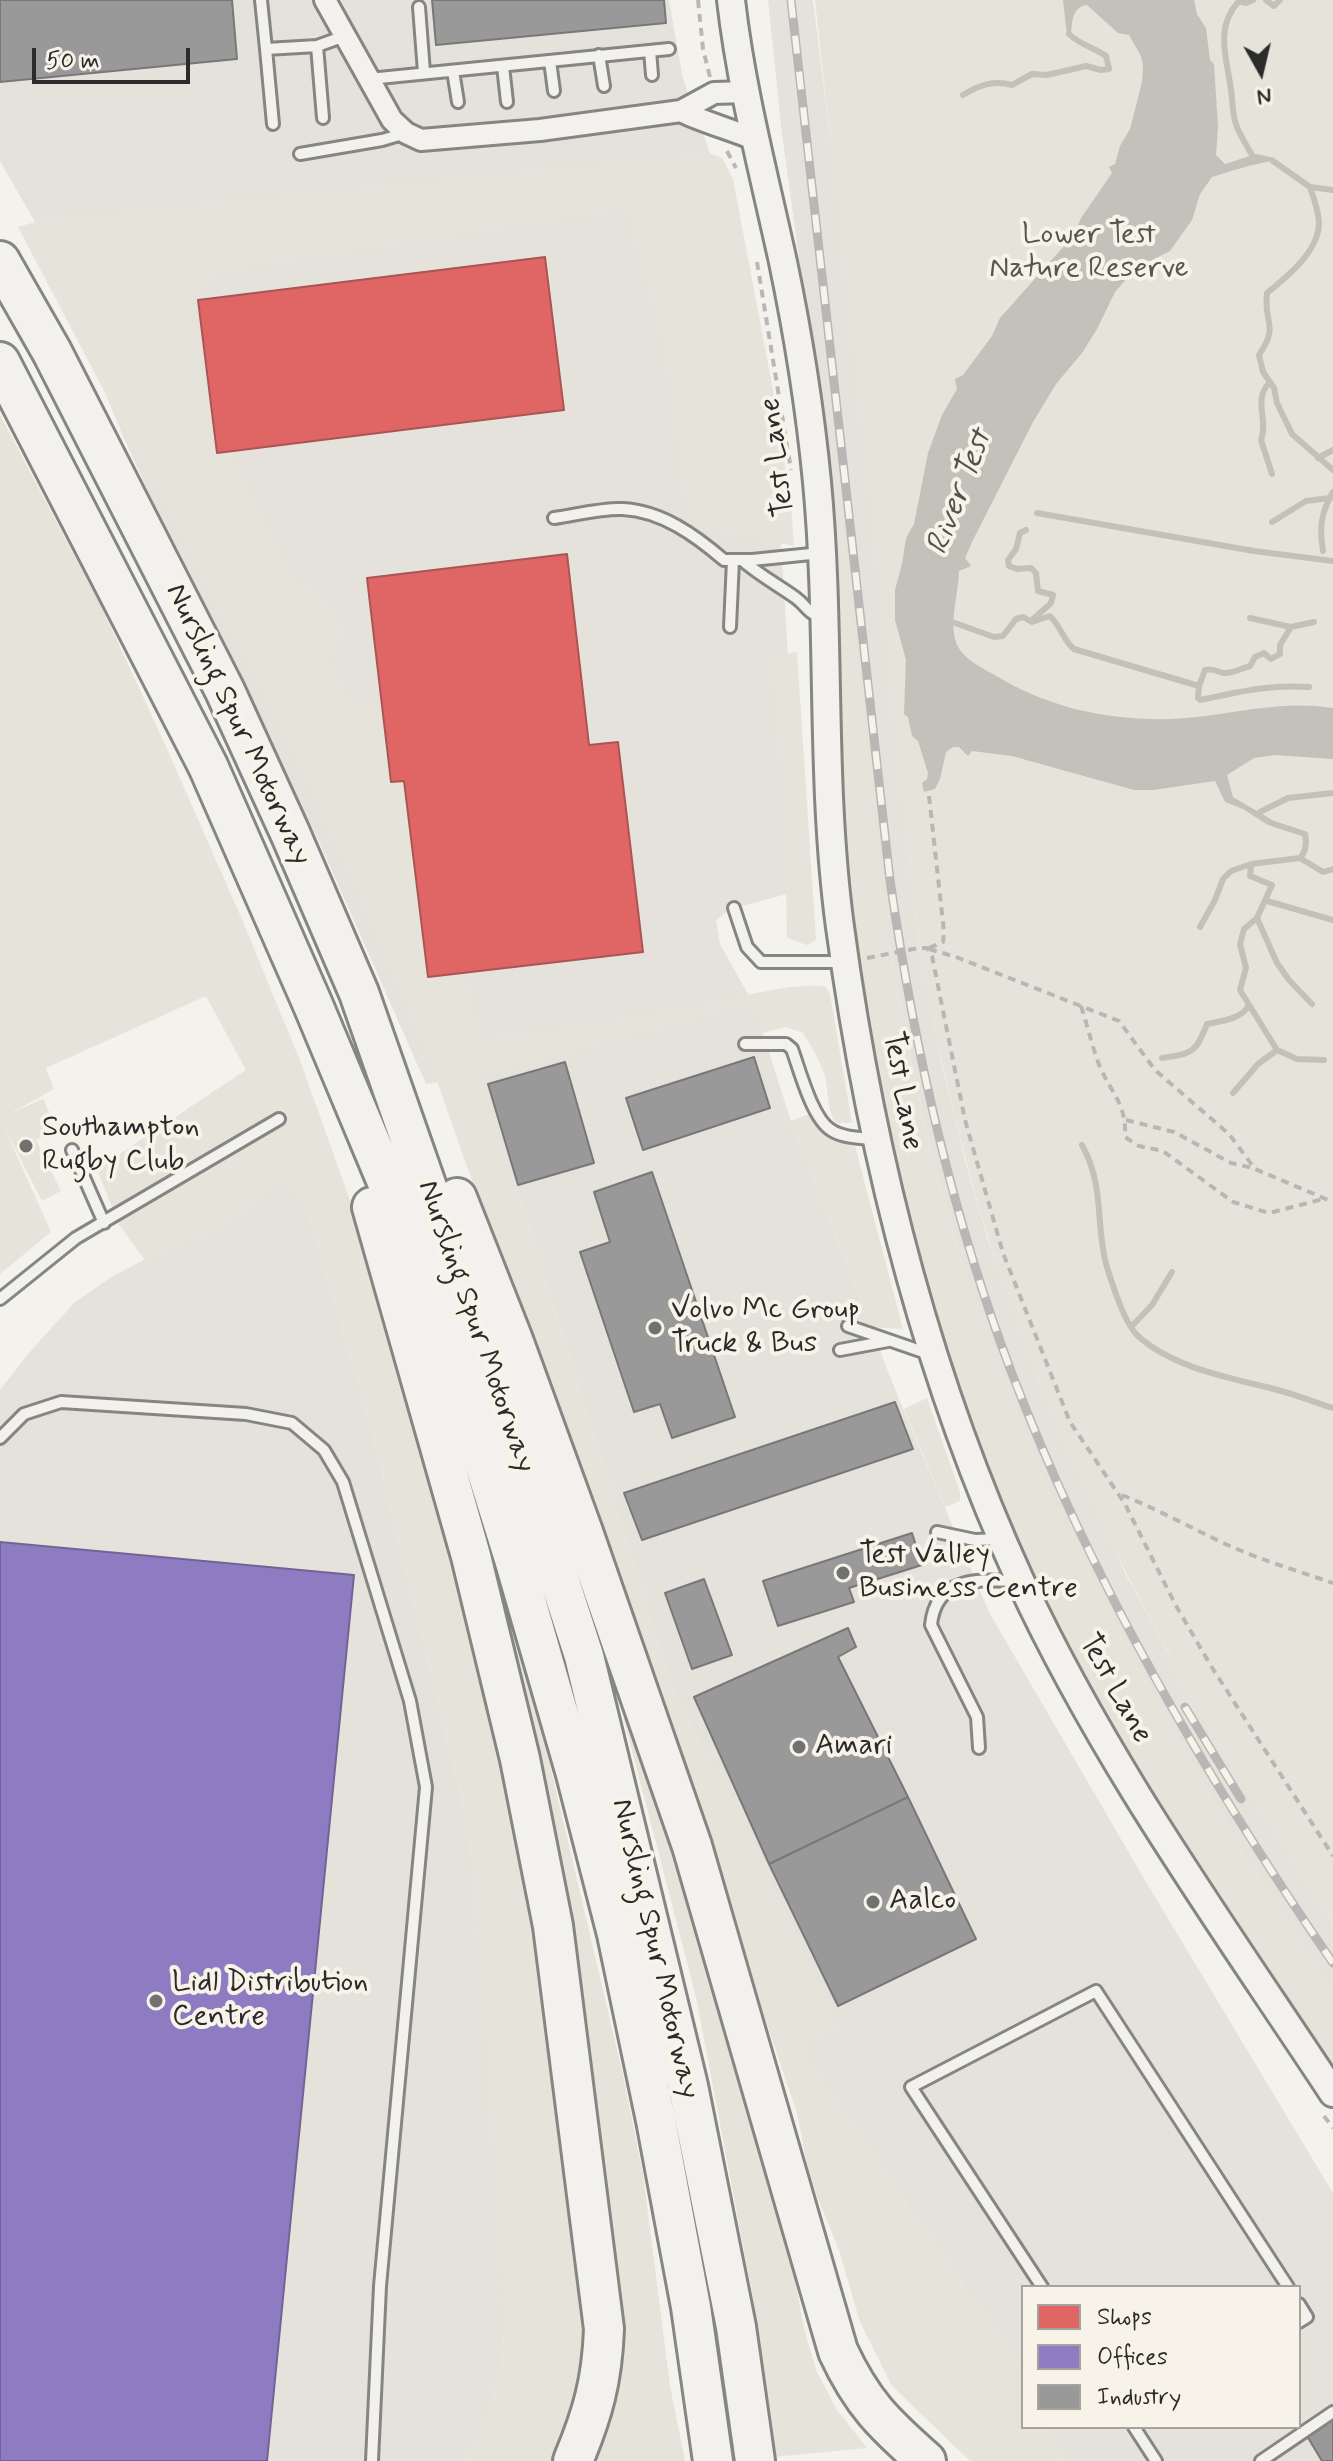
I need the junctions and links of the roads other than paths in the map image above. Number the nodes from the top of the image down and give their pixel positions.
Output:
1 (261, 0) edge
2 (325, 0) edge
3 (731, 0) edge
4 (419, 7) dead end
5 (345, 36) junction
6 (317, 46) junction
7 (266, 49) junction
8 (669, 49) dead end
9 (650, 51) junction
10 (599, 55) junction
11 (550, 61) junction
12 (503, 66) junction
13 (453, 71) junction
14 (424, 72) junction
15 (652, 75) dead end
16 (369, 79) junction
17 (604, 86) dead end
18 (554, 91) dead end
19 (747, 92) junction
20 (458, 102) dead end
21 (507, 102) dead end
22 (681, 111) junction
23 (323, 118) dead end
24 (273, 124) dead end
25 (406, 133) junction
26 (756, 140) junction
27 (300, 154) dead end
28 (0, 261) edge
29 (0, 362) edge
30 (554, 518) dead end
31 (821, 553) junction
32 (738, 560) junction
33 (823, 618) junction
34 (730, 627) dead end
35 (734, 908) dead end
36 (846, 962) junction
37 (359, 993) junction
38 (313, 1005) junction
39 (745, 1044) dead end
40 (279, 1119) dead end
41 (875, 1139) junction
42 (72, 1150) dead end
43 (104, 1223) junction
44 (0, 1299) edge
45 (848, 1326) dead end
46 (890, 1341) junction
47 (840, 1350) dead end
48 (934, 1355) junction
49 (0, 1438) edge
50 (937, 1532) dead end
51 (1002, 1539) junction
52 (1020, 1581) junction
53 (979, 1748) dead end
54 (1328, 2104) edge
55 (1041, 2285) edge
56 (1287, 2285) edge
57 (1333, 2412) edge
58 (1135, 2429) edge
59 (372, 2461) edge
60 (573, 2461) edge
61 (713, 2461) edge
62 (755, 2461) edge
63 (926, 2461) edge
64 (1156, 2461) edge
65 (1261, 2461) edge

1 - 7 lane
2 - 5 street
3 - 19 street, Test Lane
4 - 14 lane
5 - 6 lane
5 - 16 street
6 - 7 lane
6 - 23 lane
7 - 24 lane
8 - 9 lane
9 - 10 lane
9 - 15 lane
10 - 11 lane
10 - 17 lane
11 - 12 lane
11 - 18 lane
12 - 13 lane
12 - 21 lane
13 - 14 lane
13 - 20 lane
14 - 16 lane
16 - 25 street
19 - 22 street
19 - 26 street, Test Lane
22 - 25 street
22 - 26 street
25 - 27 lane
26 - 31 street, Test Lane
28 - 37 highway, Nursling Spur Motorway
29 - 38 highway, Nursling Spur Motorway
30 - 32 lane
31 - 32 lane
31 - 33 street, Test Lane
32 - 33 lane
32 - 34 lane
33 - 36 street, Test Lane
35 - 36 lane
36 - 41 street, Test Lane
37 - 62 highway, Nursling Spur Motorway
37 - 63 highway
38 - 60 highway
38 - 61 highway, Nursling Spur Motorway
39 - 41 lane
40 - 43 lane
41 - 48 street, Test Lane
42 - 43 lane
43 - 44 lane
45 - 46 lane
46 - 47 lane
46 - 48 lane
48 - 51 street, Test Lane
49 - 59 lane
50 - 51 lane
51 - 52 street, Test Lane
52 - 53 lane
52 - 54 street, Test Lane
55 - 56 lane
57 - 65 lane
58 - 64 lane

